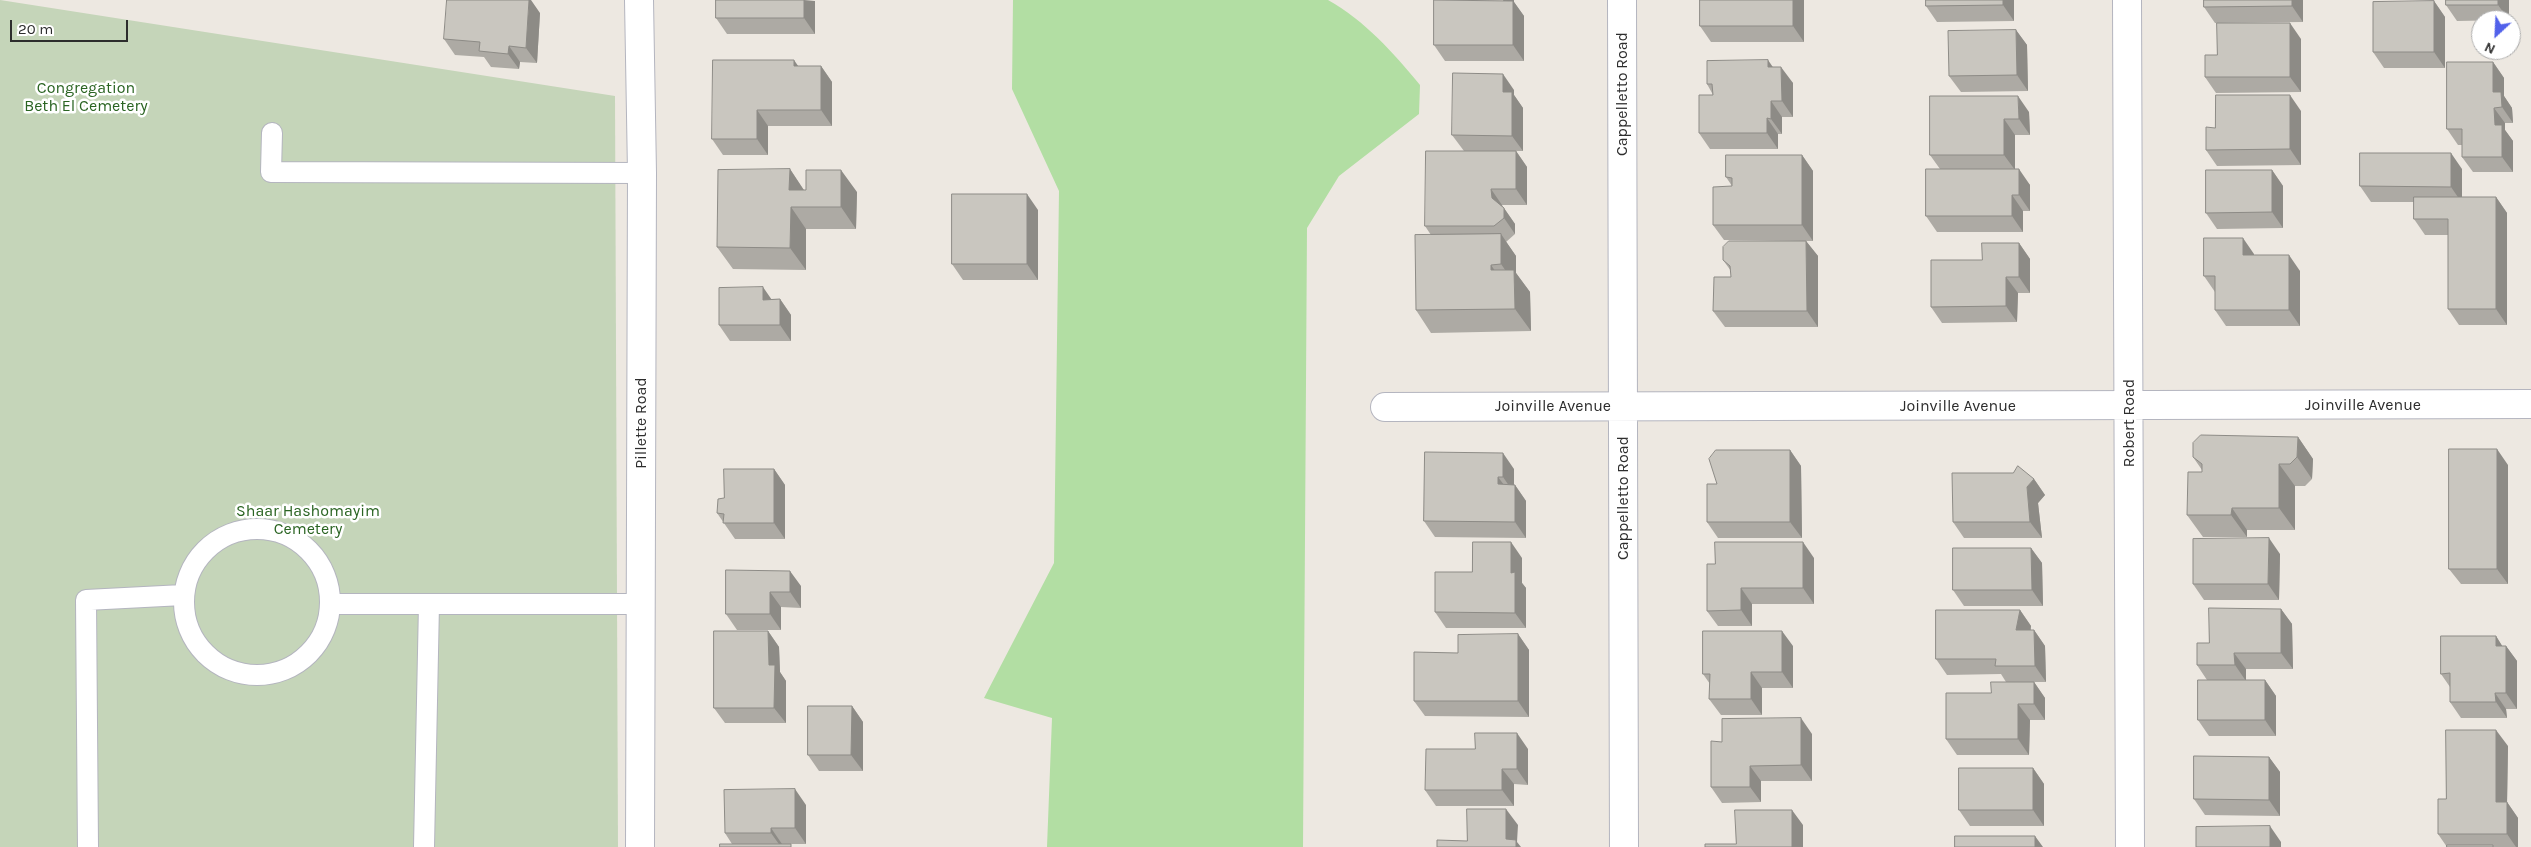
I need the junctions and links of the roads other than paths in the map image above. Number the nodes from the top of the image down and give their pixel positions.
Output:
1 (639, 0) edge
2 (1622, 0) edge
3 (2127, 0) edge
4 (272, 133) dead end
5 (642, 173) junction
6 (2531, 404) edge
7 (2129, 405) junction
8 (1623, 406) junction
9 (1385, 407) dead end
10 (183, 596) junction
11 (331, 604) junction
12 (429, 604) junction
13 (641, 604) junction
14 (88, 847) edge
15 (424, 847) edge
16 (640, 847) edge
17 (1624, 847) edge
18 (2130, 847) edge

1 - 5 street, Pillette Road
2 - 8 street, Cappelletto Road
3 - 7 street, Robert Road
4 - 5 lane
5 - 13 street, Pillette Road
6 - 7 street, Joinville Avenue
7 - 8 street, Joinville Avenue
7 - 18 street, Robert Road
8 - 9 street, Joinville Avenue
8 - 17 street, Cappelletto Road
10 - 11 lane
10 - 11 lane
10 - 14 lane
11 - 12 lane
12 - 13 lane
12 - 15 lane
13 - 16 street, Pillette Road

